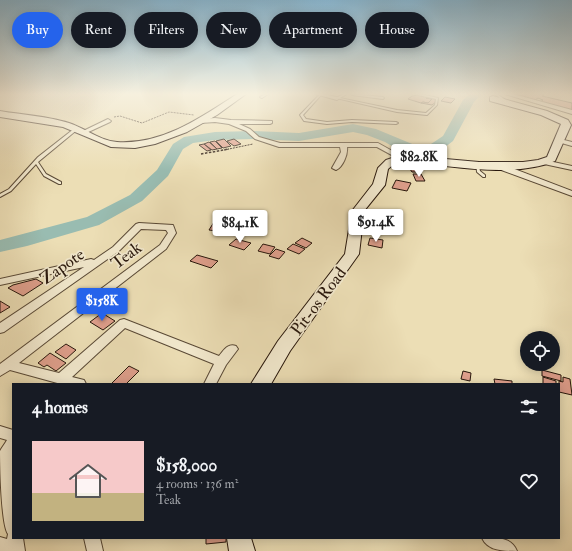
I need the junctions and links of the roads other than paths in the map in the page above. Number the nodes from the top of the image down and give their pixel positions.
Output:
1 (37, 120) edge
2 (203, 120) edge
3 (212, 120) edge
4 (305, 120) edge
5 (559, 120) edge
6 (108, 121) dead end
7 (562, 121) joint
8 (230, 122) junction
9 (270, 122) dead end
10 (396, 123) dead end
11 (79, 131) junction
12 (560, 140) junction
13 (343, 144) junction
14 (572, 144) edge
15 (401, 158) junction
16 (36, 162) junction
17 (547, 162) junction
18 (477, 164) junction
19 (496, 165) junction
20 (336, 168) dead end
21 (572, 168) edge
22 (484, 176) dead end
23 (60, 183) dead end
24 (572, 194) edge
25 (0, 196) edge
26 (139, 226) joint
27 (96, 261) junction
28 (2, 283) edge
29 (0, 329) edge
30 (232, 349) dead end
31 (221, 362) junction
32 (4, 368) edge
33 (62, 378) junction
34 (77, 383) edge
35 (210, 383) edge
36 (262, 383) edge
37 (0, 432) edge
38 (12, 436) edge
39 (12, 445) edge
40 (12, 523) edge
41 (92, 539) edge
42 (239, 539) edge
43 (491, 539) edge
44 (0, 545) edge
45 (16, 546) edge
46 (95, 551) edge
47 (242, 551) edge
48 (509, 551) edge

1 - 11 street
2 - 11 street
3 - 8 street
4 - 10 lane
5 - 7 street
6 - 11 street
7 - 12 street
8 - 9 street
8 - 13 street
11 - 16 lane
12 - 14 street
12 - 17 street
13 - 15 street
13 - 20 street
15 - 18 street
15 - 36 street, Pit-os Road
16 - 23 lane
16 - 25 lane
17 - 19 street
17 - 21 street
18 - 19 street
18 - 22 lane
19 - 24 street
26 - 27 street, Zapote
26 - 32 street, Teak
27 - 28 street
27 - 29 street, Zapote
30 - 31 street
31 - 33 street
31 - 35 street
32 - 33 street
33 - 34 street
37 - 38 street
39 - 40 street
41 - 46 street
42 - 47 street
43 - 48 street
44 - 45 street

